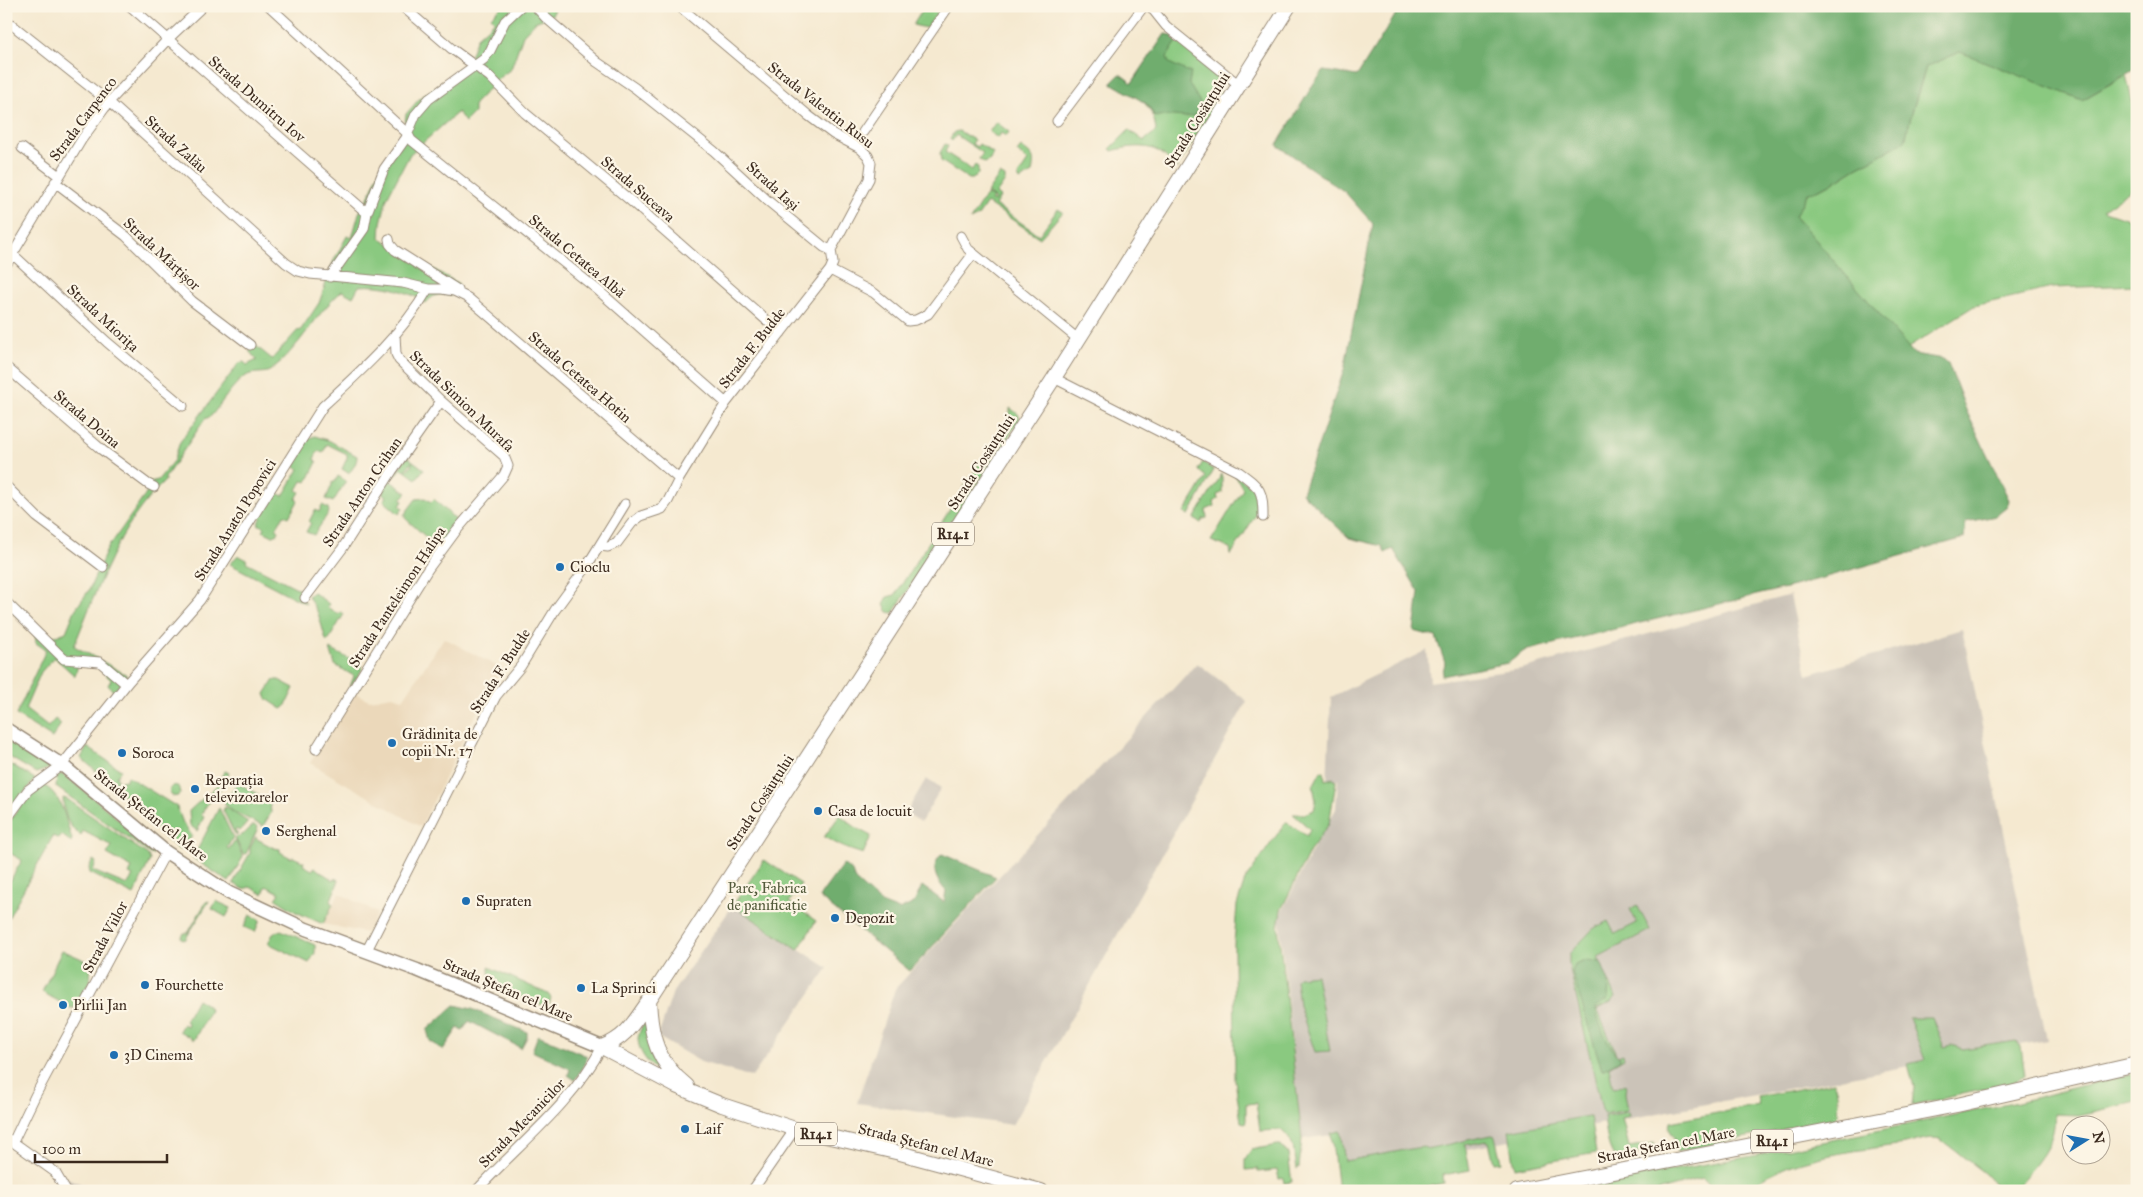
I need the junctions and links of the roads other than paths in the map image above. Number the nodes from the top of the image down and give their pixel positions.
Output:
1 (130, 6) edge
2 (203, 6) edge
3 (269, 6) edge
4 (402, 6) edge
5 (521, 6) edge
6 (535, 6) edge
7 (679, 6) edge
8 (696, 6) edge
9 (949, 6) edge
10 (1289, 6) edge
11 (1148, 7) edge
12 (690, 14) junction
13 (6, 20) edge
14 (168, 39) junction
15 (476, 66) junction
16 (1238, 84) junction
17 (109, 102) junction
18 (1057, 121) dead end
19 (863, 132) dead end
20 (408, 134) junction
21 (22, 148) dead end
22 (57, 179) junction
23 (367, 213) junction
24 (961, 236) dead end
25 (389, 239) dead end
26 (830, 250) junction
27 (9, 251) edge
28 (973, 254) junction
29 (6, 265) edge
30 (830, 270) junction
31 (330, 277) junction
32 (428, 289) junction
33 (463, 296) junction
34 (781, 333) junction
35 (396, 334) junction
36 (1079, 340) junction
37 (250, 345) dead end
38 (381, 349) junction
39 (397, 356) junction
40 (6, 367) edge
41 (1054, 378) junction
42 (441, 401) junction
43 (726, 403) junction
44 (183, 406) dead end
45 (508, 466) joint
46 (679, 479) junction
47 (6, 486) edge
48 (154, 487) dead end
49 (625, 504) dead end
50 (1263, 518) dead end
51 (600, 546) junction
52 (103, 566) dead end
53 (305, 598) dead end
54 (6, 602) edge
55 (126, 684) junction
56 (6, 729) edge
57 (316, 748) dead end
58 (62, 765) junction
59 (6, 820) edge
60 (166, 852) junction
61 (366, 950) junction
62 (649, 1001) junction
63 (602, 1047) junction
64 (2137, 1064) edge
65 (698, 1094) junction
66 (795, 1129) junction
67 (9, 1140) edge
68 (1003, 1186) edge
69 (66, 1191) edge
70 (476, 1191) edge
71 (752, 1191) edge
72 (1041, 1191) edge
73 (1516, 1191) edge

1 - 14 street, Strada Dumitru Iov
2 - 14 street, Strada Carpenco
3 - 20 street, Strada Cetatea Albă
4 - 15 street, Strada Suceava
5 - 15 street
6 - 26 street, Strada Iași
7 - 12 street, Strada Valentin Rusu
8 - 12 street
9 - 19 street
10 - 16 main road, Strada Cosăuțului / R14.1
11 - 16 street
11 - 18 street
12 - 26 street, Strada Valentin Rusu
13 - 17 street, Strada Zalău
14 - 17 street, Strada Carpenco
14 - 23 street, Strada Dumitru Iov
15 - 20 street
15 - 34 street, Strada Suceava
16 - 36 main road, Strada Cosăuțului / R14.1
17 - 22 street, Strada Carpenco
17 - 31 street, Strada Zalău
20 - 23 street
20 - 43 street, Strada Cetatea Albă
21 - 22 street, Strada Mărțișor
22 - 27 street, Strada Carpenco
22 - 37 street, Strada Mărțișor
23 - 31 street
24 - 28 street
25 - 33 street, Strada Cetatea Hotin
26 - 30 street
27 - 29 street, Strada Carpenco
27 - 44 street, Strada Miorița
28 - 30 street
28 - 36 street
30 - 34 street, Strada F. Budde
31 - 32 street, Strada Cetatea Hotin
32 - 33 street, Strada Cetatea Hotin
32 - 35 street, Strada Anatol Popovici
33 - 46 street, Strada Cetatea Hotin
34 - 43 street, Strada F. Budde
35 - 38 street, Strada Anatol Popovici
35 - 39 street, Strada Simion Murafa
36 - 41 main road, Strada Cosăuțului / R14.1
38 - 39 street, Strada Simion Murafa
38 - 55 street, Strada Anatol Popovici
39 - 42 street, Strada Simion Murafa
40 - 48 street, Strada Doina
41 - 50 street
41 - 62 main road, Strada Cosăuțului / R14.1
42 - 45 street, Strada Simion Murafa
42 - 53 street, Strada Anton Crihan
43 - 46 street, Strada F. Budde
45 - 57 street, Strada Panteleimon Halipa
46 - 51 street, Strada F. Budde
47 - 52 street
49 - 51 street, Strada F. Budde
51 - 61 street, Strada F. Budde
54 - 55 street
55 - 58 street, Strada Anatol Popovici
56 - 58 main road, Strada Ștefan cel Mare
58 - 59 street, Strada Anatol Popovici
58 - 60 main road, Strada Ștefan cel Mare
60 - 61 main road, Strada Ștefan cel Mare
60 - 67 street, Strada Viilor
61 - 63 main road, Strada Ștefan cel Mare
62 - 63 main road, Strada Cosăuțului / R14.1
62 - 65 main road, R14.1
63 - 65 main road, Strada Ștefan cel Mare / R14.1
63 - 70 street, Strada Mecanicilor
64 - 73 main road, Strada Ștefan cel Mare / R14.1
65 - 66 main road, Strada Ștefan cel Mare / R14.1
66 - 68 main road, Strada Ștefan cel Mare / R14.1
66 - 71 street
67 - 69 street, Strada Viilor
68 - 72 main road, Strada Ștefan cel Mare / R14.1

